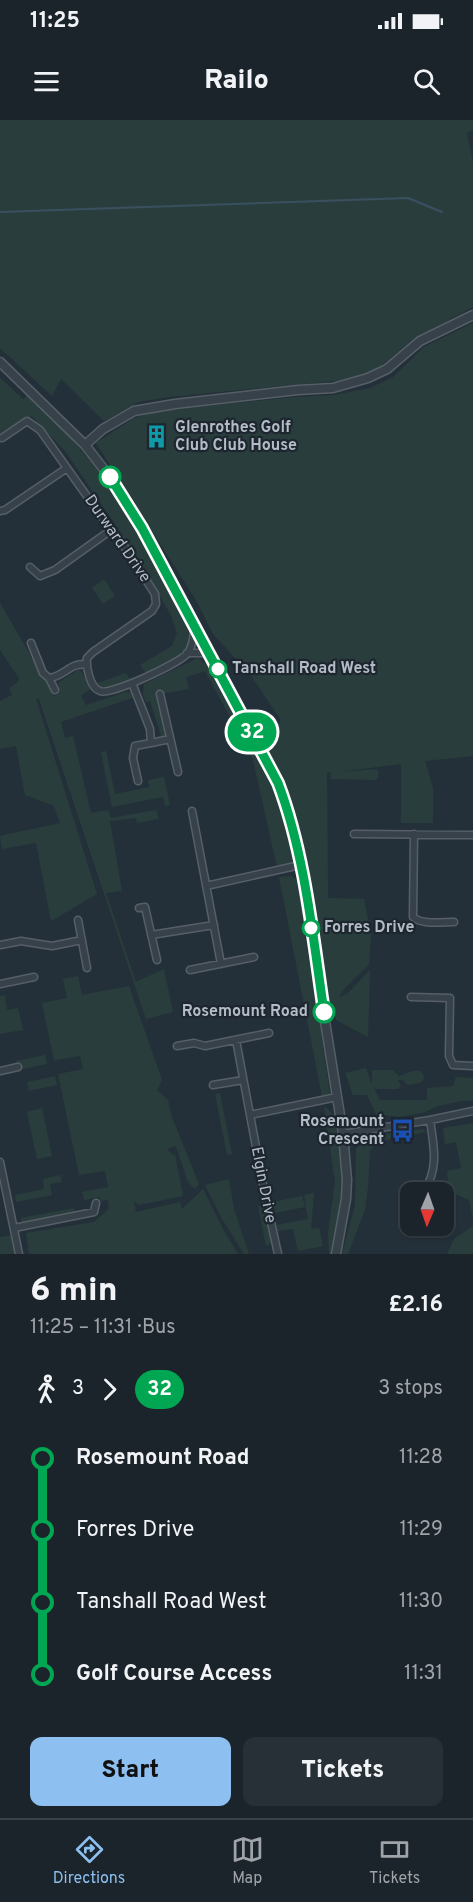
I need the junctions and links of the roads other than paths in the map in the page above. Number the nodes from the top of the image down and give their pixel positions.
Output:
1 (473, 315) edge
2 (0, 362) edge
3 (2, 438) dead end
4 (85, 445) junction
5 (67, 468) junction
6 (0, 512) edge
7 (111, 530) junction
8 (30, 567) dead end
9 (193, 623) junction
10 (31, 643) dead end
11 (187, 653) junction
12 (210, 655) junction
13 (87, 665) junction
14 (49, 678) junction
15 (132, 683) junction
16 (55, 690) dead end
17 (160, 694) dead end
18 (170, 739) junction
19 (152, 743) junction
20 (178, 772) dead end
21 (138, 781) dead end
22 (192, 811) dead end
23 (354, 834) dead end
24 (414, 834) junction
25 (473, 835) edge
26 (300, 866) junction
27 (206, 886) junction
28 (139, 908) dead end
29 (78, 920) dead end
30 (454, 922) dead end
31 (214, 926) junction
32 (151, 935) junction
33 (82, 940) junction
34 (0, 945) edge
35 (254, 957) dead end
36 (156, 960) dead end
37 (221, 964) junction
38 (87, 968) dead end
39 (190, 970) dead end
40 (34, 977) dead end
41 (0, 984) edge
42 (411, 997) dead end
43 (269, 1033) dead end
44 (236, 1040) junction
45 (177, 1046) dead end
46 (473, 1066) edge
47 (18, 1068) dead end
48 (0, 1071) edge
49 (243, 1080) junction
50 (213, 1085) dead end
51 (338, 1097) junction
52 (473, 1111) edge
53 (250, 1115) junction
54 (430, 1120) junction
55 (343, 1134) junction
56 (0, 1162) edge
57 (429, 1182) edge
58 (96, 1203) dead end
59 (14, 1228) junction
60 (19, 1254) edge
61 (278, 1254) edge
62 (336, 1254) edge

1 - 4 street
2 - 4 street
3 - 5 street, Durward Drive
4 - 9 street
5 - 6 street
5 - 7 street, Durward Drive
7 - 8 street
7 - 13 street, Durward Drive
9 - 11 street
9 - 12 street
10 - 14 street
11 - 12 street
11 - 15 street
12 - 26 street
13 - 14 street
13 - 15 street
14 - 16 street
15 - 19 street
17 - 18 street
18 - 19 street
18 - 20 street
19 - 21 street
22 - 27 street
23 - 24 street
24 - 25 street
24 - 30 street
26 - 27 street
26 - 51 street
27 - 31 street
28 - 32 street
29 - 33 street
31 - 32 street
31 - 37 street
32 - 36 street
33 - 34 street
33 - 38 street
35 - 37 street
37 - 39 street
40 - 41 street
42 - 46 street
43 - 44 street
44 - 45 street
44 - 49 street, Elgin Drive
47 - 48 street
49 - 50 street
49 - 53 street, Elgin Drive
51 - 53 street
51 - 55 street
52 - 54 street
53 - 61 street, Elgin Drive
54 - 55 street
54 - 57 street
55 - 62 street
56 - 59 street
58 - 59 street
59 - 60 street

